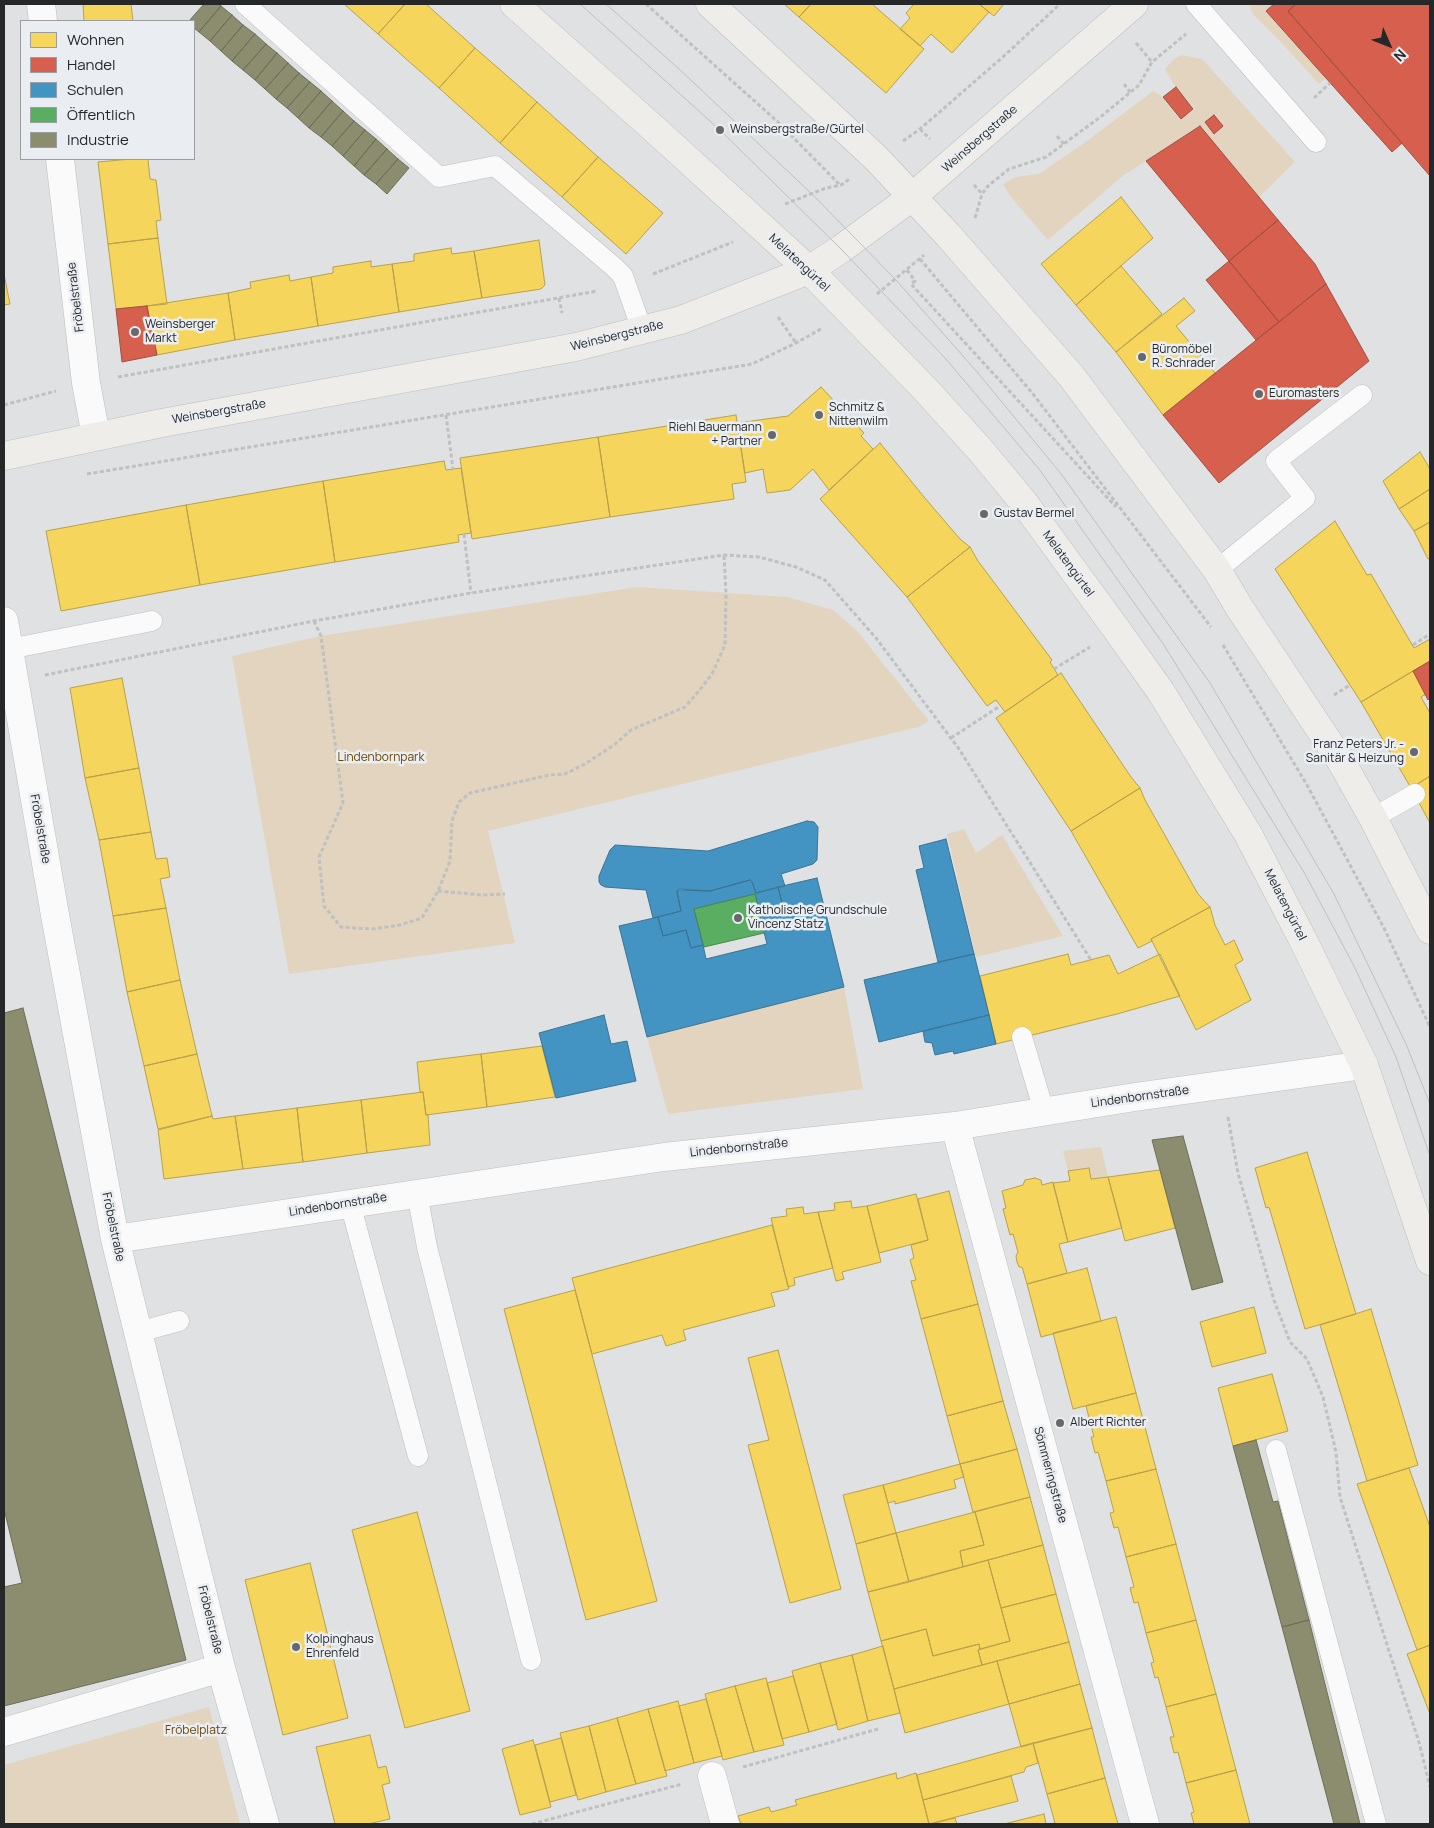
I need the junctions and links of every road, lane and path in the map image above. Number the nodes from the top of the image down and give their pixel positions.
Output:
1 (41, 4) edge
2 (244, 4) edge
3 (514, 4) edge
4 (646, 4) edge
5 (710, 4) edge
6 (1134, 4) edge
7 (1202, 10) edge
8 (44, 20) edge
9 (1124, 84) dead end
10 (1130, 92) junction
11 (1057, 136) dead end
12 (1316, 142) dead end
13 (1064, 144) junction
14 (60, 160) edge
15 (841, 185) dead end
16 (912, 197) junction
17 (948, 235) junction
18 (920, 259) junction
19 (808, 270) junction
20 (907, 270) junction
21 (559, 298) dead end
22 (851, 312) junction
23 (562, 313) dead end
24 (642, 330) junction
25 (1362, 395) dead end
26 (446, 415) junction
27 (96, 436) junction
28 (4, 456) edge
29 (453, 469) dead end
30 (82, 475) dead end
31 (1130, 522) junction
32 (464, 534) dead end
33 (724, 555) junction
34 (1217, 570) junction
35 (471, 593) junction
36 (4, 621) edge
37 (152, 621) dead end
38 (314, 621) junction
39 (1117, 630) junction
40 (1215, 632) dead end
41 (1430, 634) edge
42 (1220, 641) dead end
43 (1413, 645) dead end
44 (9, 649) junction
45 (1054, 669) dead end
46 (14, 680) junction
47 (1000, 706) dead end
48 (951, 738) junction
49 (1415, 794) dead end
50 (1373, 818) junction
51 (438, 891) junction
52 (505, 894) dead end
53 (1430, 930) edge
54 (1091, 960) dead end
55 (1430, 1027) edge
56 (1022, 1037) dead end
57 (1364, 1065) junction
58 (1222, 1086) junction
59 (1044, 1111) junction
60 (955, 1126) junction
61 (417, 1193) junction
62 (350, 1203) junction
63 (115, 1239) junction
64 (1430, 1261) edge
65 (179, 1321) dead end
66 (138, 1332) junction
67 (1276, 1450) dead end
68 (418, 1456) dead end
69 (531, 1660) dead end
70 (221, 1668) junction
71 (4, 1732) edge
72 (712, 1776) dead end
73 (1430, 1786) edge
74 (265, 1824) edge
75 (725, 1824) edge
76 (1145, 1824) edge
77 (1376, 1824) edge

1 - 8 street
2 - 24 lane
3 - 19 main road, Melatengürtel
4 - 15 path
5 - 16 main road
6 - 16 main road, Weinsbergstraße
7 - 10 path
7 - 12 lane
9 - 10 path
10 - 13 path
11 - 13 path
13 - 17 path
14 - 27 street, Fröbelstraße
16 - 17 main road
16 - 19 main road, Weinsbergstraße
17 - 18 path
17 - 34 main road
18 - 20 path
18 - 31 path
19 - 22 main road, Melatengürtel
19 - 24 main road, Weinsbergstraße
20 - 22 path
20 - 31 path
21 - 23 path
22 - 26 path
22 - 39 main road, Melatengürtel
24 - 27 main road, Weinsbergstraße
25 - 34 lane
26 - 29 path
26 - 30 path
27 - 28 main road, Weinsbergstraße
31 - 40 path
32 - 35 path
33 - 35 path
33 - 48 path
33 - 51 path
34 - 50 main road
35 - 38 path
36 - 44 street, Fröbelstraße
37 - 44 lane
38 - 46 path
38 - 51 path
39 - 45 path
39 - 57 main road, Melatengürtel
41 - 43 path
42 - 55 path
44 - 46 street, Fröbelstraße
46 - 63 street, Fröbelstraße
47 - 48 path
48 - 54 path
49 - 50 lane
50 - 53 main road
51 - 52 path
56 - 59 lane
57 - 58 street, Lindenbornstraße
57 - 64 main road, Melatengürtel
58 - 59 street, Lindenbornstraße
58 - 73 path
59 - 60 street, Lindenbornstraße
60 - 61 street, Lindenbornstraße
60 - 76 street, Sömmeringstraße
61 - 62 street, Lindenbornstraße
61 - 69 lane
62 - 63 street, Lindenbornstraße
62 - 68 lane
63 - 66 street, Fröbelstraße
65 - 66 lane
66 - 70 street, Fröbelstraße
67 - 77 lane
70 - 71 street
70 - 74 street, Fröbelstraße
72 - 75 street

